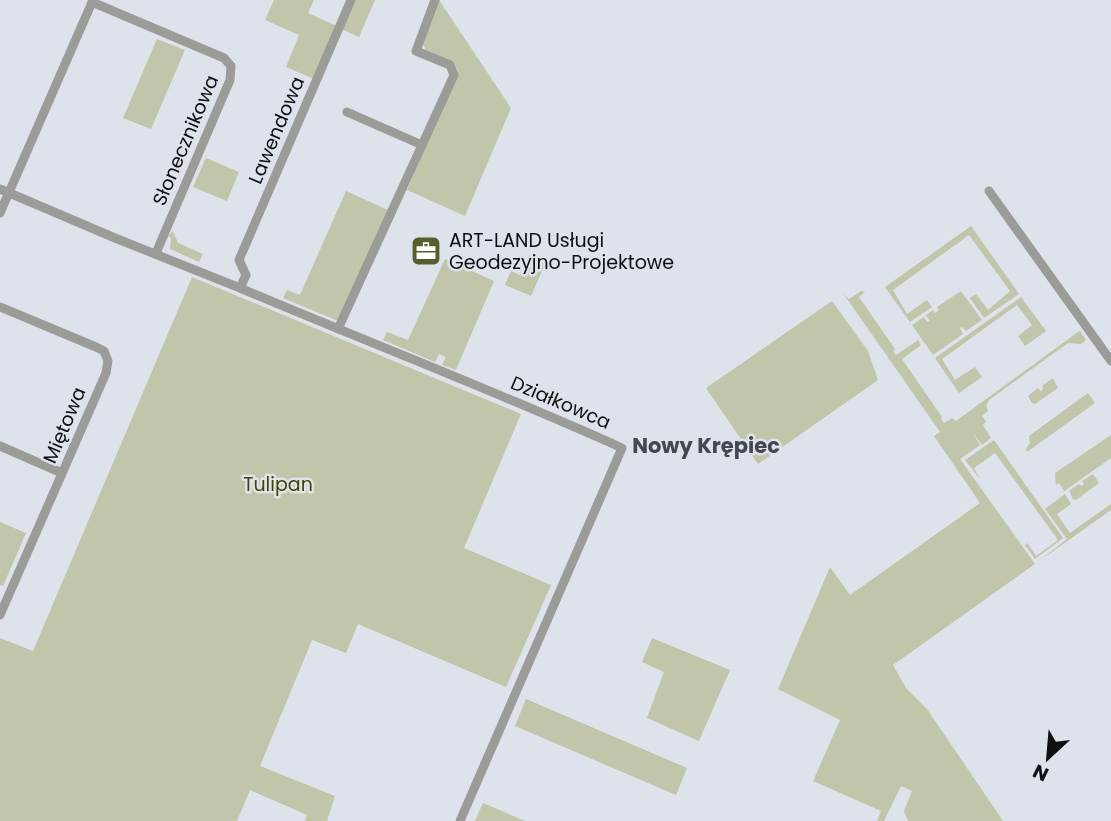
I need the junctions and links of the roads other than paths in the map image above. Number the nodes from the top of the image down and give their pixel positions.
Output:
1 (351, 0) edge
2 (435, 0) edge
3 (92, 1) edge
4 (347, 112) dead end
5 (422, 145) junction
6 (4, 191) edge
7 (989, 191) dead end
8 (0, 213) edge
9 (156, 253) junction
10 (240, 288) junction
11 (0, 307) edge
12 (338, 329) junction
13 (1111, 361) edge
14 (0, 446) edge
15 (62, 473) junction
16 (4, 596) edge
17 (0, 615) edge
18 (460, 821) edge

1 - 10 street, Lawendowa
2 - 5 street
3 - 6 street
3 - 9 street, Słonecznikowa
4 - 5 street
5 - 12 street
6 - 8 street
6 - 9 street
7 - 13 street
9 - 10 street, Działkowca
10 - 12 street, Działkowca
11 - 15 street, Miętowa
12 - 18 street, Działkowca
14 - 15 street
15 - 16 street, Miętowa
16 - 17 street, Miętowa

